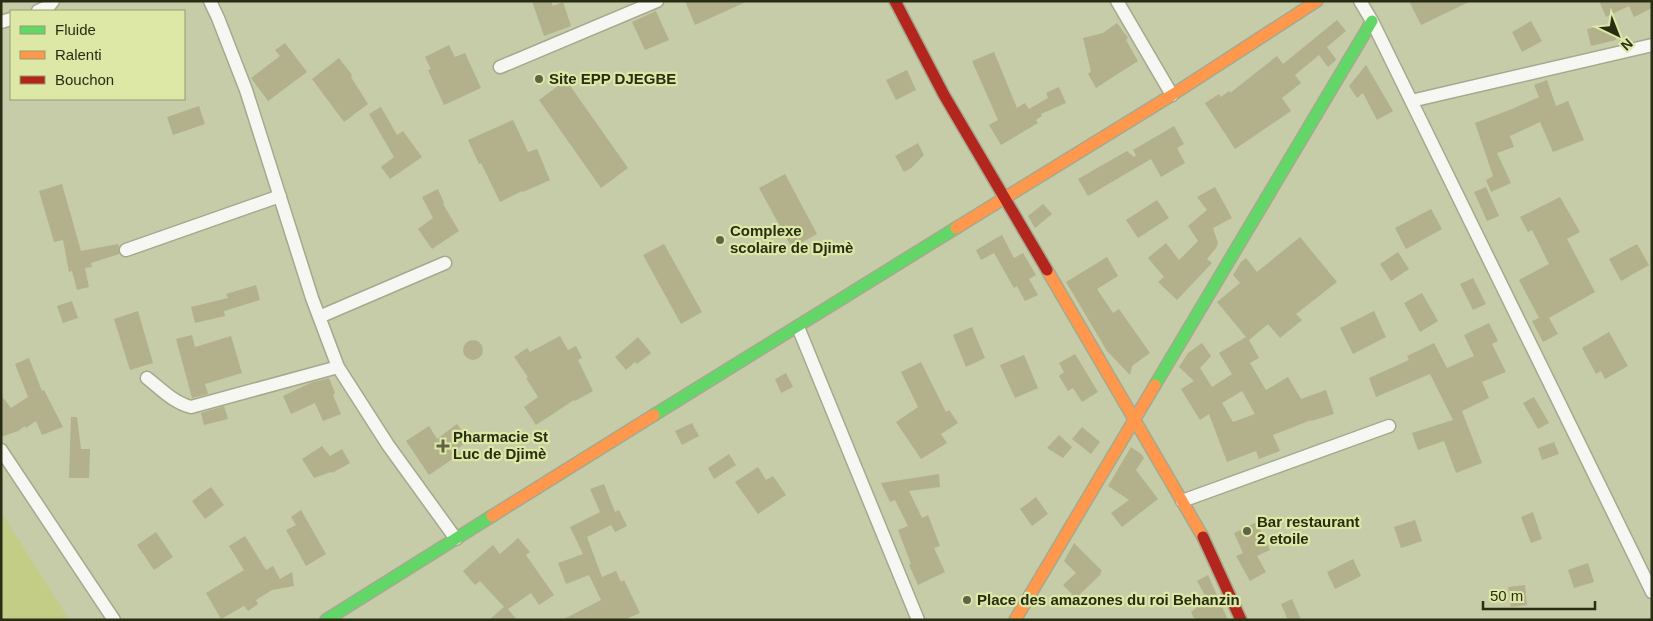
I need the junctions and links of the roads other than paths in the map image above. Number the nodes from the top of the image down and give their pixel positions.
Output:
1 (53, 1) edge
2 (210, 1) edge
3 (656, 1) edge
4 (895, 1) edge
5 (1117, 1) edge
6 (1317, 1) edge
7 (1360, 1) edge
8 (40, 10) edge
9 (1372, 21) junction
10 (1652, 44) edge
11 (500, 67) dead end
12 (1172, 95) junction
13 (1411, 101) junction
14 (280, 196) junction
15 (1006, 198) junction
16 (126, 250) dead end
17 (445, 263) dead end
18 (319, 317) junction
19 (798, 327) junction
20 (338, 367) junction
21 (147, 378) dead end
22 (1133, 418) junction
23 (1389, 426) dead end
24 (1, 450) edge
25 (1182, 501) junction
26 (456, 539) junction
27 (1652, 592) edge
28 (114, 620) edge
29 (326, 620) edge
30 (918, 620) edge
31 (1015, 620) edge
32 (1240, 620) edge

1 - 8 street
2 - 14 street
3 - 11 street
4 - 15 street
5 - 12 street
6 - 12 street
7 - 9 street
9 - 13 street
9 - 22 street
10 - 13 street
12 - 15 street
13 - 27 street
14 - 16 street
14 - 18 street
15 - 19 street
15 - 22 street
17 - 18 street
18 - 20 street
19 - 26 street
19 - 30 street
20 - 21 street
20 - 26 street
22 - 25 street
22 - 31 street
23 - 25 street
24 - 28 street
25 - 32 street
26 - 29 street

